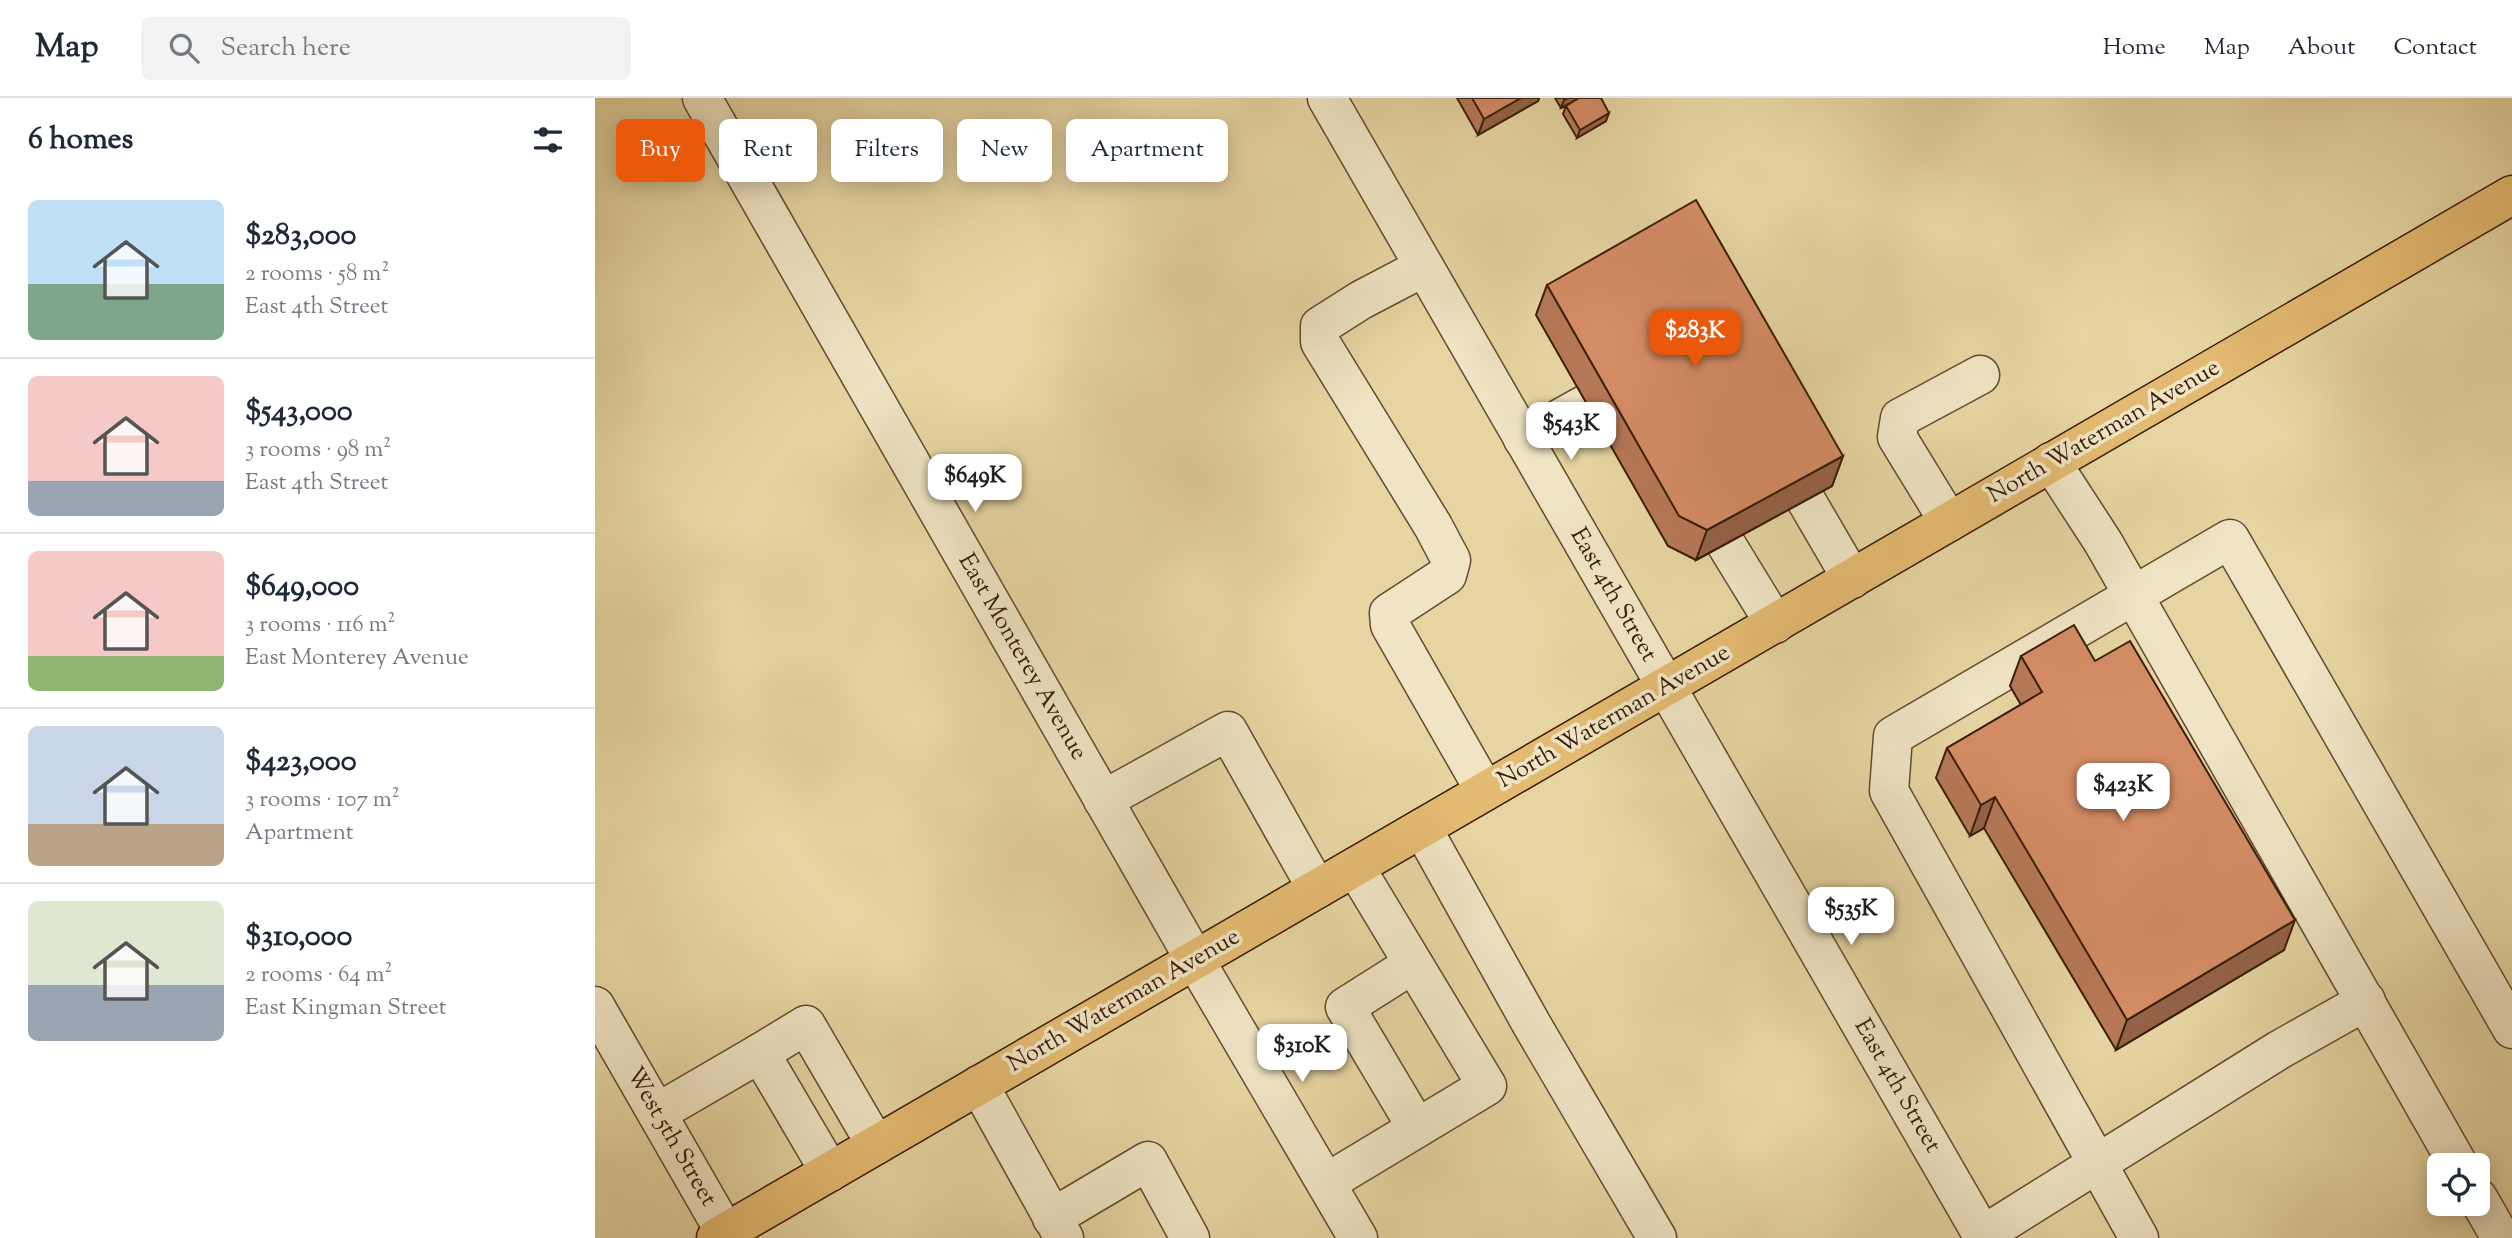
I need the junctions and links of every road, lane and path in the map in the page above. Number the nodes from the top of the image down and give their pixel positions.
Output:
1 (702, 98) edge
2 (1327, 98) edge
3 (2512, 195) edge
4 (1424, 267) junction
5 (1980, 376) dead end
6 (1653, 425) edge
7 (1765, 429) edge
8 (1523, 439) junction
9 (2051, 463) junction
10 (1682, 472) edge
11 (1949, 522) junction
12 (1852, 579) junction
13 (2133, 596) junction
14 (1775, 624) junction
15 (1666, 687) junction
16 (1485, 791) junction
17 (1103, 800) junction
18 (1422, 828) junction
19 (1355, 867) junction
20 (1317, 889) junction
21 (1195, 960) junction
22 (1413, 964) junction
23 (2365, 1001) junction
24 (600, 1026) edge
25 (2512, 1029) edge
26 (760, 1053) junction
27 (979, 1085) junction
28 (657, 1113) junction
29 (1417, 1128) junction
30 (876, 1145) junction
31 (2452, 1153) edge
32 (2096, 1163) junction
33 (831, 1172) junction
34 (1326, 1183) junction
35 (2488, 1216) edge
36 (1058, 1228) edge
37 (723, 1236) edge
38 (1984, 1236) edge
39 (1190, 1238) edge
40 (1359, 1238) edge
41 (1657, 1238) edge
42 (2140, 1238) edge
43 (2501, 1238) edge

1 - 17 street, East Monterey Avenue
2 - 4 street, East 4th Street
3 - 9 main road, North Waterman Avenue
4 - 8 street, East 4th Street
4 - 16 street
5 - 11 street
6 - 8 street
7 - 12 street
8 - 15 street, East 4th Street
9 - 11 main road, North Waterman Avenue
9 - 13 street
10 - 14 street
11 - 12 main road, North Waterman Avenue
12 - 14 main road, North Waterman Avenue
13 - 23 street
13 - 25 street
13 - 32 street
14 - 15 main road, North Waterman Avenue
15 - 16 main road, North Waterman Avenue
15 - 38 street, East 4th Street
16 - 18 main road, North Waterman Avenue
17 - 20 street
17 - 21 street, East Monterey Avenue
18 - 19 main road, North Waterman Avenue
18 - 41 street
19 - 20 main road, North Waterman Avenue
19 - 22 street
20 - 21 main road, North Waterman Avenue
21 - 27 main road, North Waterman Avenue
21 - 34 street, East Monterey Avenue
22 - 29 street
22 - 29 street
23 - 31 street
23 - 32 street
24 - 28 street, West 5th Street
26 - 28 street
26 - 30 street
26 - 33 street
27 - 30 main road, North Waterman Avenue
27 - 36 street
28 - 37 street, West 5th Street
29 - 34 street
30 - 33 main road, North Waterman Avenue
32 - 38 street
32 - 42 street
33 - 37 main road, North Waterman Avenue
34 - 40 street, East Monterey Avenue
35 - 43 street
36 - 39 street

